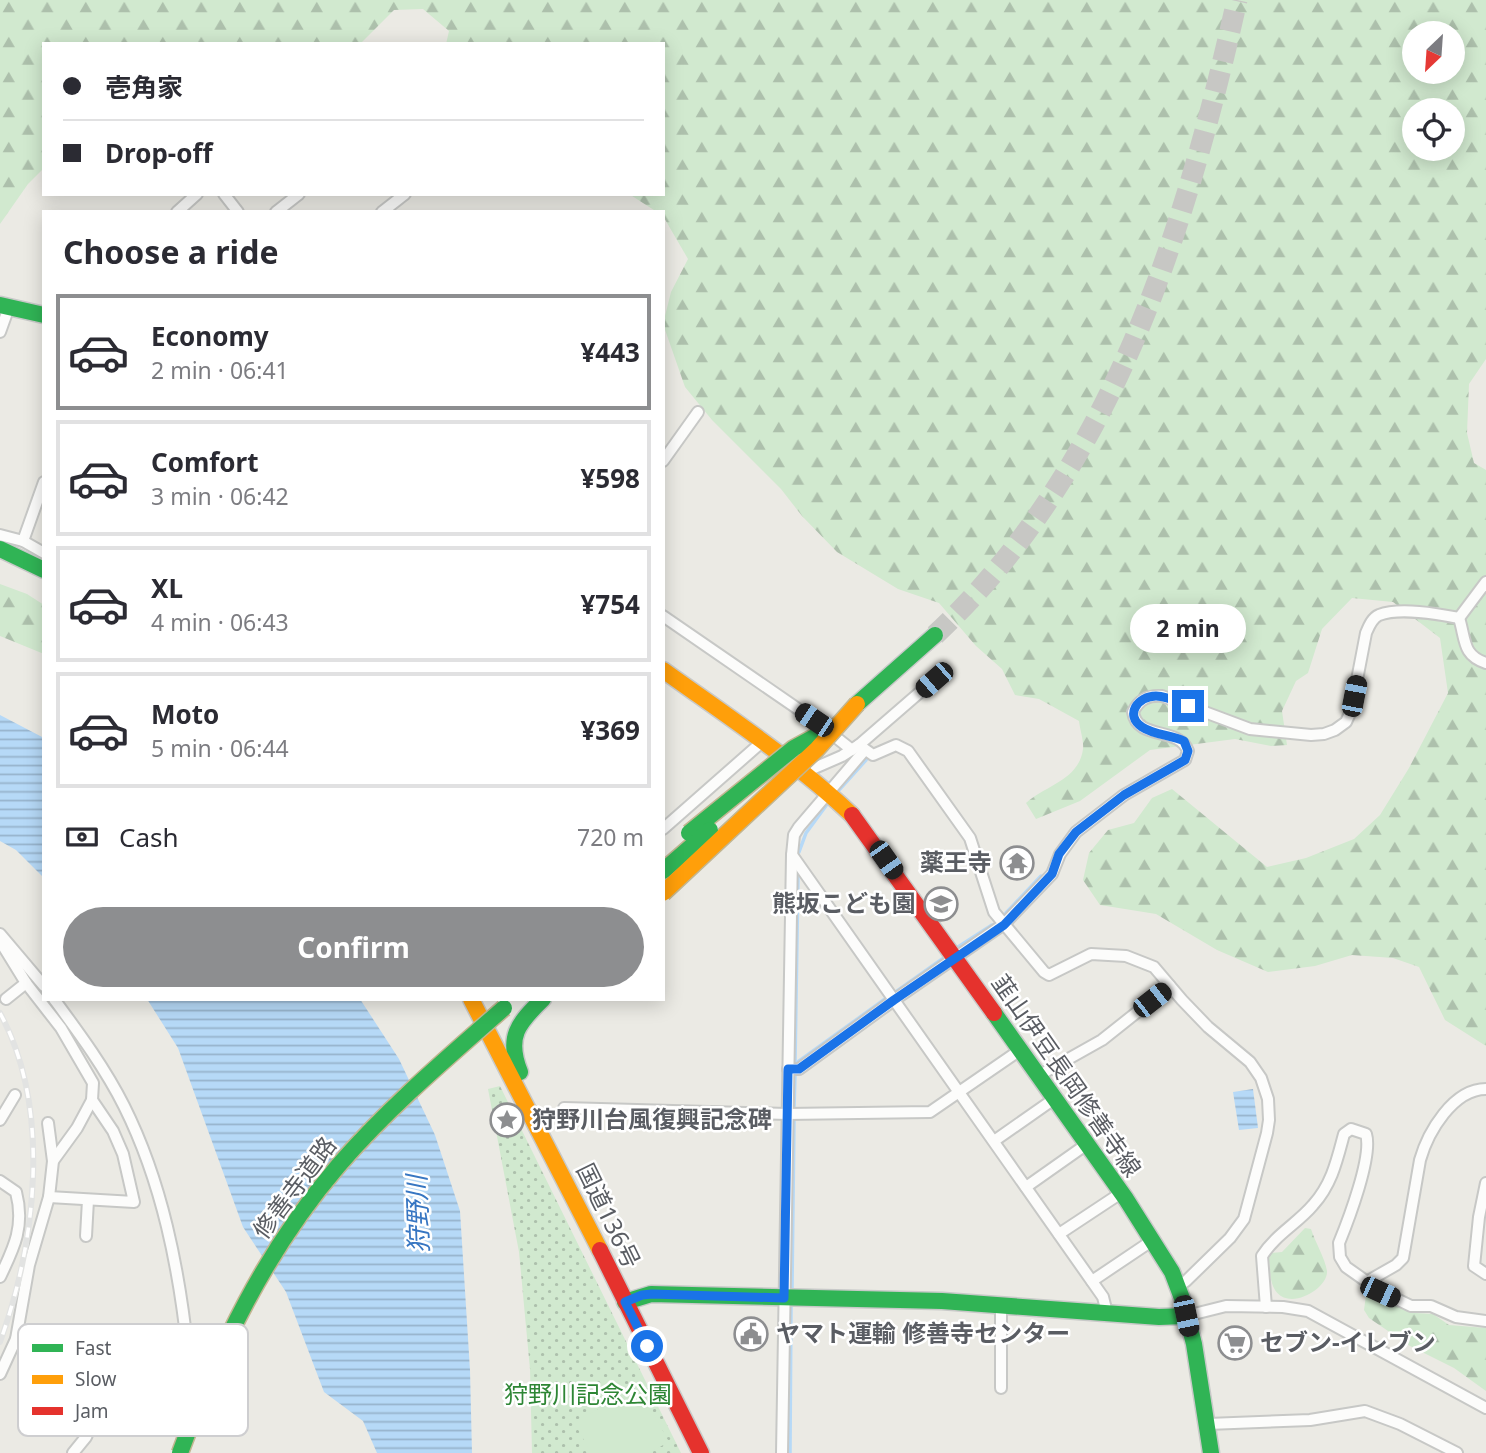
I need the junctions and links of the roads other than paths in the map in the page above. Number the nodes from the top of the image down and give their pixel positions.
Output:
1 (195, 196) edge
2 (226, 196) edge
3 (296, 196) edge
4 (402, 196) edge
5 (179, 210) edge
6 (236, 210) edge
7 (279, 210) edge
8 (385, 210) edge
9 (5, 306) edge
10 (42, 315) edge
11 (0, 332) edge
12 (698, 412) dead end
13 (665, 458) edge
14 (42, 488) edge
15 (0, 535) edge
16 (23, 541) junction
17 (0, 549) edge
18 (42, 551) edge
19 (42, 569) edge
20 (1486, 582) edge
21 (665, 617) edge
22 (1459, 618) junction
23 (935, 635) tunnel mouth
24 (1486, 663) edge
25 (665, 671) edge
26 (934, 680) dead end
27 (858, 704) junction
28 (816, 736) junction
29 (763, 741) junction
30 (859, 749) junction
31 (803, 773) junction
32 (829, 793) junction
33 (665, 827) edge
34 (665, 852) edge
35 (792, 856) junction
36 (665, 869) edge
37 (665, 891) edge
38 (1004, 925) junction
39 (0, 934) edge
40 (0, 942) edge
41 (955, 957) junction
42 (26, 983) junction
43 (42, 984) edge
44 (1170, 986) junction
45 (6, 999) dead end
46 (894, 1000) junction
47 (55, 1001) edge
48 (512, 1001) edge
49 (541, 1001) edge
50 (474, 1004) edge
51 (527, 1014) junction
52 (487, 1029) junction
53 (1020, 1050) junction
54 (788, 1069) junction
55 (1038, 1076) junction
56 (1486, 1089) edge
57 (959, 1092) junction
58 (15, 1095) dead end
59 (1054, 1099) junction
60 (92, 1100) junction
61 (564, 1108) dead end
62 (788, 1114) junction
63 (0, 1120) edge
64 (48, 1122) dead end
65 (994, 1140) junction
66 (1087, 1144) junction
67 (549, 1147) junction
68 (53, 1161) junction
69 (0, 1181) edge
70 (1486, 1183) edge
71 (1026, 1187) junction
72 (1121, 1193) junction
73 (49, 1197) junction
74 (88, 1200) junction
75 (1059, 1234) junction
76 (86, 1236) dead end
77 (1153, 1240) junction
78 (1486, 1274) edge
79 (0, 1277) edge
80 (1091, 1281) junction
81 (1368, 1281) junction
82 (1178, 1286) junction
83 (784, 1298) junction
84 (625, 1302) junction
85 (1001, 1304) junction
86 (1266, 1307) junction
87 (1107, 1312) junction
88 (1186, 1316) junction
89 (1486, 1321) edge
90 (19, 1324) edge
91 (184, 1324) edge
92 (233, 1324) edge
93 (18, 1328) edge
94 (16, 1339) joint
95 (0, 1374) edge
96 (1001, 1388) dead end
97 (1486, 1408) edge
98 (1208, 1424) junction
99 (86, 1436) edge
100 (186, 1436) edge
101 (73, 1453) edge
102 (180, 1453) edge
103 (701, 1453) edge
104 (782, 1453) edge
105 (1211, 1453) edge
106 (1457, 1453) edge

1 - 5 street
2 - 6 street
3 - 7 street
4 - 8 street
9 - 10 main road
9 - 11 street
12 - 13 street
14 - 16 street
15 - 16 street
16 - 18 street
17 - 19 main road
20 - 22 street
21 - 30 street
22 - 24 street
22 - 38 street
23 - 27 main road
25 - 29 main road, 韮山伊豆長岡修善寺線
26 - 30 street
27 - 28 main road, bridge
27 - 37 main road, bridge
28 - 34 main road, bridge
28 - 36 main road, bridge
29 - 31 main road, 韮山伊豆長岡修善寺線
29 - 33 street
30 - 31 street
30 - 32 street
30 - 38 street
31 - 32 main road, 韮山伊豆長岡修善寺線
32 - 35 street
32 - 41 main road, 韮山伊豆長岡修善寺線
35 - 46 street
35 - 54 street
38 - 41 street
38 - 44 street
39 - 43 street
40 - 42 street
41 - 46 street
41 - 53 main road, 韮山伊豆長岡修善寺線
42 - 45 street
42 - 60 street
44 - 55 street
44 - 82 street
46 - 54 street
46 - 57 street
47 - 91 street
48 - 92 main road, 修善寺道路, bridge
49 - 51 main road
50 - 52 main road, 国道136号
51 - 52 main road
51 - 67 main road
52 - 67 main road, 国道136号
53 - 55 main road, 韮山伊豆長岡修善寺線
53 - 57 street
54 - 62 street
55 - 59 main road, 韮山伊豆長岡修善寺線
56 - 81 street
57 - 62 street
57 - 65 street
58 - 63 street
59 - 65 street
59 - 66 main road, 韮山伊豆長岡修善寺線
60 - 68 street
60 - 74 street
61 - 62 street
62 - 83 street
64 - 68 street
65 - 71 street
66 - 71 street
66 - 72 main road, 韮山伊豆長岡修善寺線
67 - 84 main road, 国道136号
68 - 73 street
69 - 79 street
70 - 78 street
71 - 75 street
72 - 75 street
72 - 77 main road, 韮山伊豆長岡修善寺線
73 - 74 street
73 - 90 street
74 - 76 street
75 - 80 street
77 - 80 street
77 - 82 main road, 韮山伊豆長岡修善寺線
80 - 87 street
81 - 86 street
81 - 89 street
82 - 88 main road, 韮山伊豆長岡修善寺線
83 - 84 main road
83 - 85 main road
83 - 104 street
84 - 103 main road, 国道136号
85 - 87 main road
85 - 96 street
86 - 88 street
86 - 97 street
87 - 88 main road
88 - 98 main road, 韮山伊豆長岡修善寺線
93 - 94 street
94 - 95 street
98 - 105 main road, 韮山伊豆長岡修善寺線
98 - 106 street
99 - 101 street
100 - 102 main road, 修善寺道路, bridge

